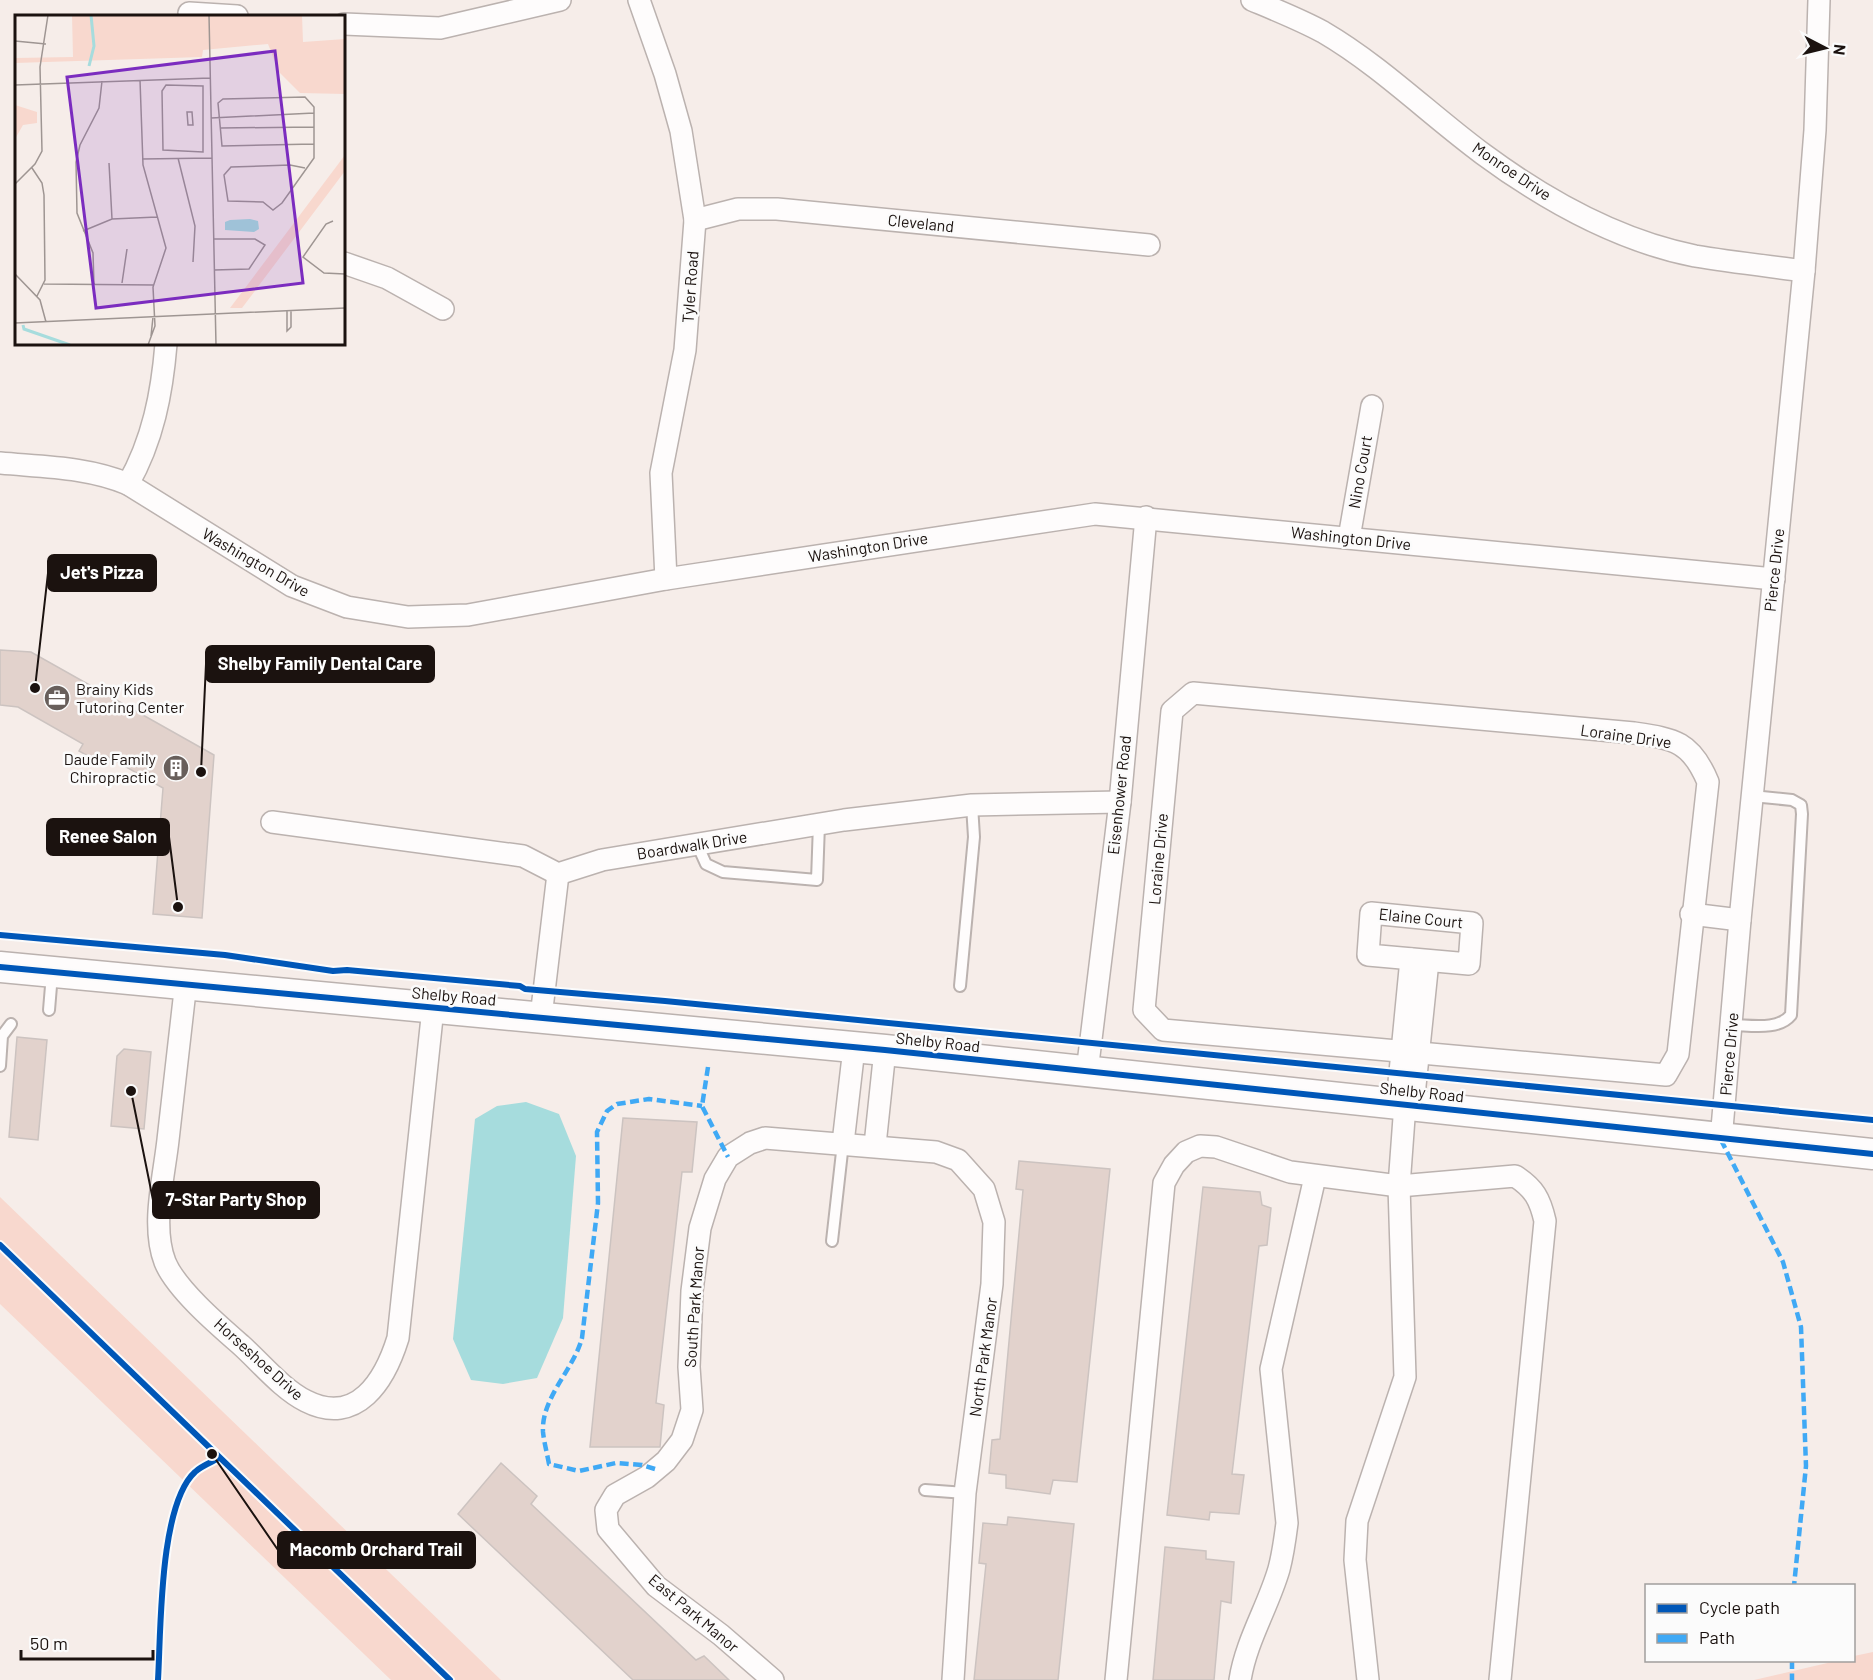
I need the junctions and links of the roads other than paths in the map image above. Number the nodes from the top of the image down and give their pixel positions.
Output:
1 (560, 0) edge
2 (639, 0) edge
3 (1252, 0) edge
4 (1820, 0) edge
5 (190, 10) edge
6 (229, 15) edge
7 (345, 24) edge
8 (695, 220) junction
9 (1149, 245) dead end
10 (345, 263) edge
11 (1803, 271) junction
12 (443, 309) dead end
13 (166, 345) edge
14 (1372, 406) dead end
15 (0, 463) edge
16 (128, 484) junction
17 (1146, 517) junction
18 (1349, 538) junction
19 (666, 579) junction
20 (1774, 579) junction
21 (1752, 796) junction
22 (1119, 802) junction
23 (972, 805) junction
24 (272, 822) dead end
25 (819, 824) junction
26 (697, 844) junction
27 (558, 874) junction
28 (1691, 914) junction
29 (1740, 920) junction
30 (1419, 960) junction
31 (0, 966) edge
32 (52, 971) junction
33 (186, 982) junction
34 (960, 986) dead end
35 (433, 1008) junction
36 (49, 1010) dead end
37 (541, 1017) junction
38 (11, 1024) dead end
39 (1731, 1025) junction
40 (854, 1048) junction
41 (885, 1050) junction
42 (1410, 1054) junction
43 (0, 1066) edge
44 (1087, 1072) junction
45 (1405, 1104) junction
46 (1721, 1140) junction
47 (843, 1143) junction
48 (875, 1145) junction
49 (1873, 1154) edge
50 (1316, 1177) junction
51 (1399, 1186) junction
52 (832, 1241) dead end
53 (925, 1490) dead end
54 (964, 1493) junction
55 (606, 1510) joint
56 (773, 1680) edge
57 (953, 1680) edge
58 (1116, 1680) edge
59 (1240, 1680) edge
60 (1368, 1680) edge
61 (1500, 1680) edge

1 - 7 street
2 - 8 street, Tyler Road
3 - 11 street, Monroe Drive
4 - 11 street, Pierce Drive
5 - 6 street
8 - 9 street, Cleveland
8 - 19 street, Tyler Road
10 - 12 street
11 - 20 street, Pierce Drive
13 - 16 street
14 - 18 street, Nino Court
15 - 16 street, Washington Drive
16 - 19 street, Washington Drive
17 - 18 street, Washington Drive
17 - 19 street, Washington Drive
17 - 22 street, Eisenhower Road
18 - 20 street, Washington Drive
20 - 21 street, Pierce Drive
21 - 29 street, Pierce Drive
21 - 39 lane
22 - 23 street, Boardwalk Drive
22 - 44 street, Eisenhower Road
23 - 25 street, Boardwalk Drive
23 - 34 lane
24 - 27 street
25 - 26 street, Boardwalk Drive
25 - 26 lane
26 - 27 street, Boardwalk Drive
27 - 37 street
28 - 29 street
28 - 42 street, Loraine Drive
28 - 42 street, Loraine Drive
29 - 39 street, Pierce Drive
30 - 30 street, Elaine Court
30 - 42 street
31 - 32 street, Shelby Road
32 - 33 street, Shelby Road
32 - 36 lane
33 - 35 street, Shelby Road
33 - 35 street, Horseshoe Drive
35 - 37 street, Shelby Road
37 - 40 street, Shelby Road
38 - 43 lane
39 - 46 street, Pierce Drive
40 - 41 street, Shelby Road
40 - 47 street
41 - 44 street, Shelby Road
41 - 48 street
42 - 45 street
44 - 45 street, Shelby Road
45 - 46 street, Shelby Road
45 - 51 street
46 - 49 street, Shelby Road
47 - 48 street, North Park Manor
47 - 52 lane
47 - 55 street, South Park Manor
48 - 54 street, North Park Manor
50 - 51 street
50 - 58 street
50 - 59 street
51 - 60 street
51 - 61 street
53 - 54 lane
54 - 57 street, North Park Manor
55 - 56 street, East Park Manor

